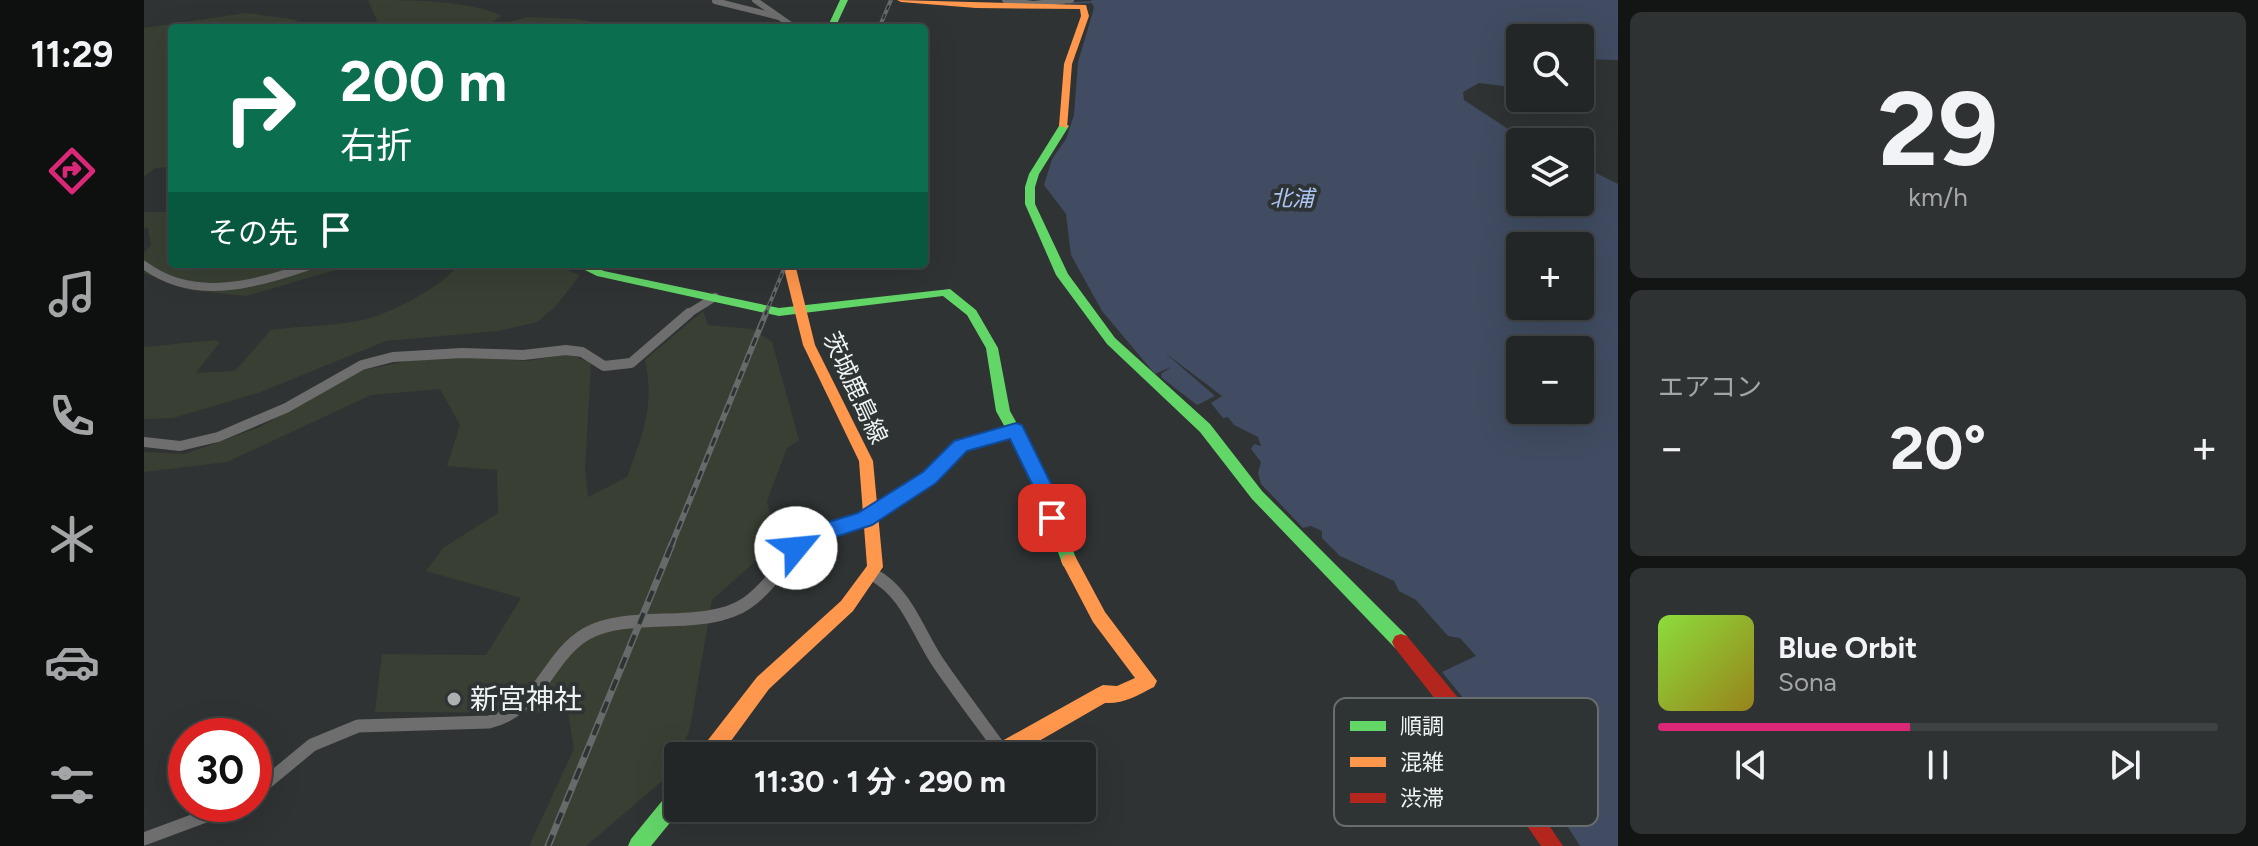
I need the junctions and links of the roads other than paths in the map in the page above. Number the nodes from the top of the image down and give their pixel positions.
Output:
1 (755, 0) edge
2 (844, 0) edge
3 (901, 0) edge
4 (1071, 0) edge
5 (715, 1) edge
6 (1007, 3) edge
7 (779, 17) junction
8 (789, 24) edge
9 (833, 24) edge
10 (144, 265) edge
11 (303, 268) edge
12 (588, 268) edge
13 (790, 268) edge
14 (715, 297) junction
15 (798, 310) junction
16 (1016, 430) junction
17 (144, 442) edge
18 (872, 515) junction
19 (872, 574) junction
20 (1447, 698) edge
21 (719, 742) edge
22 (994, 742) edge
23 (1019, 742) edge
24 (272, 778) edge
25 (664, 814) edge
26 (190, 822) edge
27 (1539, 826) edge
28 (144, 839) edge
29 (638, 846) edge
30 (1553, 846) edge

1 - 7 street
2 - 9 street
3 - 6 street
4 - 6 street
5 - 7 street
6 - 20 street
7 - 8 street
10 - 11 street
12 - 14 street
13 - 15 street, 茨城鹿島線
14 - 15 street
14 - 17 street
15 - 16 street
15 - 18 street, 茨城鹿島線
16 - 18 street
16 - 23 street
18 - 19 street, 茨城鹿島線
18 - 24 street
19 - 21 street
19 - 22 street
25 - 29 street
26 - 28 street
27 - 30 street

